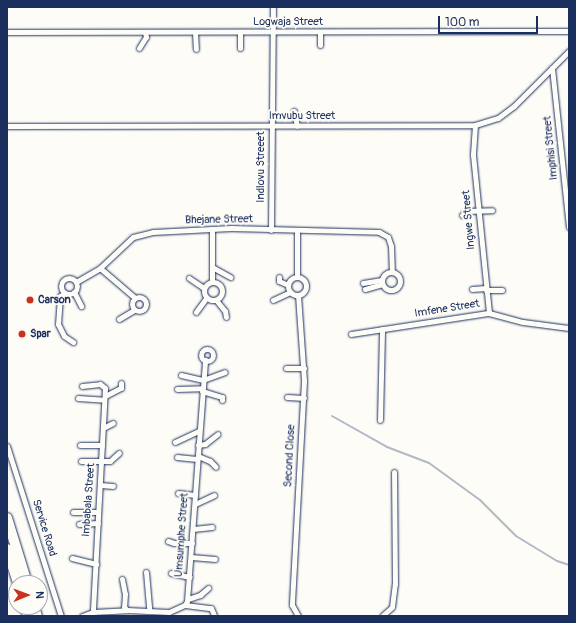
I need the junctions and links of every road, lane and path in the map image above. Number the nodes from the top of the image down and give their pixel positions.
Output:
1 (273, 7) edge
2 (569, 31) edge
3 (7, 32) edge
4 (145, 32) junction
5 (195, 32) junction
6 (240, 32) junction
7 (273, 32) junction
8 (320, 32) junction
9 (320, 45) dead end
10 (139, 48) dead end
11 (240, 48) dead end
12 (196, 49) dead end
13 (569, 52) edge
14 (552, 68) junction
15 (294, 111) dead end
16 (475, 125) junction
17 (7, 126) edge
18 (271, 126) junction
19 (297, 126) junction
20 (479, 210) junction
21 (492, 210) dead end
22 (462, 214) dead end
23 (569, 227) edge
24 (212, 230) junction
25 (271, 230) junction
26 (297, 231) junction
27 (212, 267) junction
28 (100, 268) junction
29 (392, 272) junction
30 (230, 277) dead end
31 (279, 277) dead end
32 (297, 277) junction
33 (189, 278) dead end
34 (76, 282) junction
35 (212, 282) junction
36 (383, 282) junction
37 (363, 283) dead end
38 (288, 285) junction
39 (204, 288) junction
40 (365, 289) dead end
41 (486, 289) junction
42 (472, 290) dead end
43 (502, 290) dead end
44 (74, 292) junction
45 (290, 292) junction
46 (66, 293) junction
47 (298, 296) junction
48 (135, 298) junction
49 (206, 298) junction
50 (216, 300) junction
51 (273, 300) dead end
52 (81, 306) dead end
53 (134, 310) junction
54 (196, 312) dead end
55 (489, 313) junction
56 (226, 317) dead end
57 (119, 319) dead end
58 (569, 328) edge
59 (382, 329) junction
60 (351, 334) dead end
61 (73, 342) dead end
62 (205, 360) dead end
63 (286, 368) dead end
64 (304, 368) junction
65 (225, 372) dead end
66 (181, 375) dead end
67 (203, 380) junction
68 (121, 383) dead end
69 (82, 386) dead end
70 (177, 390) dead end
71 (202, 390) junction
72 (287, 397) dead end
73 (78, 398) dead end
74 (105, 398) junction
75 (304, 398) junction
76 (222, 400) dead end
77 (380, 420) dead end
78 (113, 423) dead end
79 (103, 428) junction
80 (199, 431) junction
81 (218, 434) dead end
82 (175, 442) dead end
83 (80, 445) dead end
84 (102, 445) junction
85 (198, 445) junction
86 (7, 446) edge
87 (119, 453) dead end
88 (178, 457) dead end
89 (197, 457) junction
90 (81, 461) dead end
91 (102, 461) junction
92 (216, 467) dead end
93 (394, 472) dead end
94 (100, 485) junction
95 (113, 486) dead end
96 (178, 493) dead end
97 (195, 495) junction
98 (214, 495) dead end
99 (194, 504) junction
100 (74, 512) dead end
101 (98, 512) junction
102 (7, 518) edge
103 (98, 523) junction
104 (79, 524) dead end
105 (212, 527) dead end
106 (193, 529) junction
107 (168, 541) dead end
108 (192, 543) junction
109 (7, 549) edge
110 (191, 557) junction
111 (72, 558) dead end
112 (215, 559) dead end
113 (96, 564) junction
114 (146, 572) dead end
115 (171, 573) dead end
116 (15, 575) edge
117 (25, 575) edge
118 (190, 577) junction
119 (122, 578) dead end
120 (208, 588) dead end
121 (188, 599) junction
122 (185, 605) junction
123 (149, 609) junction
124 (127, 610) junction
125 (93, 612) junction
126 (214, 615) dead end
127 (61, 616) edge
128 (82, 616) edge
129 (298, 616) edge
130 (382, 616) edge

1 - 7 street, Indlovu Streeet
2 - 8 street, Logwaja Street
3 - 4 street, Logwaja Street
4 - 5 street, Logwaja Street
4 - 10 street
5 - 6 street, Logwaja Street
5 - 12 street
6 - 7 street, Logwaja Street
6 - 11 street
7 - 8 street, Logwaja Street
7 - 18 street, Indlovu Streeet
8 - 9 street
13 - 14 street, Imvubu Street
14 - 16 street, Imvubu Street
14 - 23 street, Imphisi Street
15 - 19 street
16 - 19 street, Imvubu Street
16 - 20 street, Ingwe Street
17 - 18 street, Imvubu Street
18 - 19 street, Imvubu Street
18 - 25 street, Indlovu Streeet
20 - 21 street
20 - 22 street
20 - 41 street, Ingwe Street
24 - 25 street, Bhejane Street
24 - 27 street
24 - 28 street, Bhejane Street
25 - 26 street, Bhejane Street
26 - 29 street, Bhejane Street
26 - 32 street
27 - 30 street
27 - 35 street
28 - 34 street, Bhejane Street
28 - 48 street
29 - 36 street
29 - 36 street
31 - 38 street
32 - 38 street
32 - 47 street
33 - 39 street
34 - 44 street
34 - 46 street
35 - 39 street
35 - 50 street
36 - 37 street
36 - 40 street
38 - 45 street
39 - 49 street
41 - 42 street
41 - 43 street
41 - 55 street, Ingwe Street
44 - 46 street
44 - 52 street
45 - 47 street
45 - 51 street
46 - 61 street
47 - 64 street, Second Close
48 - 53 street
48 - 53 street
49 - 50 street
49 - 54 street
50 - 56 street
53 - 57 street
55 - 58 street, Imfene Street
55 - 59 street, Imfene Street
59 - 60 street, Imfene Street
59 - 77 street
62 - 67 street, Umsumphe Street
63 - 64 street
64 - 75 street, Second Close
65 - 67 street
66 - 67 street
67 - 71 street, Umsumphe Street
68 - 74 street
69 - 74 street, Imbabala Street
70 - 71 street
71 - 76 street
71 - 80 street, Umsumphe Street
72 - 75 street
73 - 74 street
74 - 79 street, Imbabala Street
75 - 129 street, Second Close
78 - 79 street
79 - 84 street, Imbabala Street
80 - 82 street
80 - 85 street, Umsumphe Street
81 - 85 street
83 - 84 street
84 - 91 street, Imbabala Street
85 - 89 street, Umsumphe Street
86 - 127 street, Service Road
87 - 91 street
88 - 89 street
89 - 92 street
89 - 97 street, Umsumphe Street
90 - 91 street
91 - 94 street, Imbabala Street
93 - 130 street
94 - 95 street
94 - 101 street, Imbabala Street
96 - 97 street
97 - 99 street, Umsumphe Street
98 - 99 street
99 - 106 street, Umsumphe Street
100 - 101 street
101 - 103 street, Imbabala Street
102 - 117 highway
103 - 104 street
103 - 113 street, Imbabala Street
105 - 106 street
106 - 108 street, Umsumphe Street
107 - 108 street
108 - 110 street, Umsumphe Street
109 - 116 highway
110 - 112 street
110 - 118 street, Umsumphe Street
111 - 113 street
113 - 125 street, Imbabala Street
114 - 123 street
115 - 118 street
118 - 121 street, Umsumphe Street
119 - 124 street
120 - 121 street
121 - 122 street, Umsumphe Street
122 - 123 street
122 - 126 street
123 - 124 street
124 - 125 street
125 - 128 street

